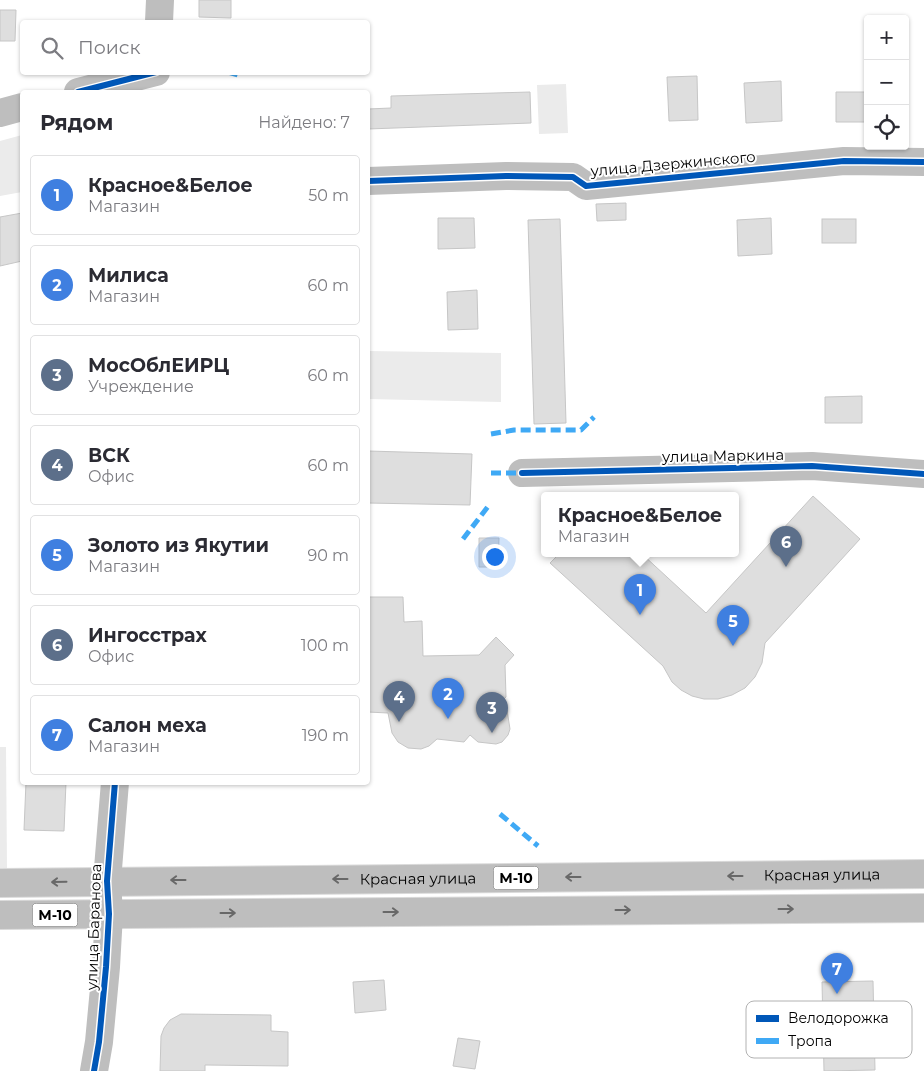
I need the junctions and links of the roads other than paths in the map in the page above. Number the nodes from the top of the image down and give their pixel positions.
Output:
1 (160, 0) edge
2 (159, 20) edge
3 (151, 75) edge
4 (156, 75) edge
5 (132, 87) edge
6 (100, 90) edge
7 (156, 90) edge
8 (20, 108) edge
9 (0, 113) edge
10 (924, 162) edge
11 (370, 181) edge
12 (522, 473) dead end
13 (924, 474) edge
14 (115, 785) edge
15 (924, 874) edge
16 (107, 881) junction
17 (0, 883) edge
18 (924, 908) edge
19 (109, 914) junction
20 (0, 915) edge
21 (94, 1071) edge

1 - 2 main road
3 - 5 main road
4 - 7 main road
5 - 6 main road
8 - 9 main road
10 - 11 main road, улица Дзержинского
12 - 13 main road, улица Маркина
14 - 16 main road, улица Баранова
15 -> 16 main road, Красная улица / М-10
16 -> 17 main road, Красная улица / М-10
16 - 19 main road, улица Баранова
19 -> 18 main road, М-10
19 - 20 main road, М-10
19 - 21 main road, улица Баранова

